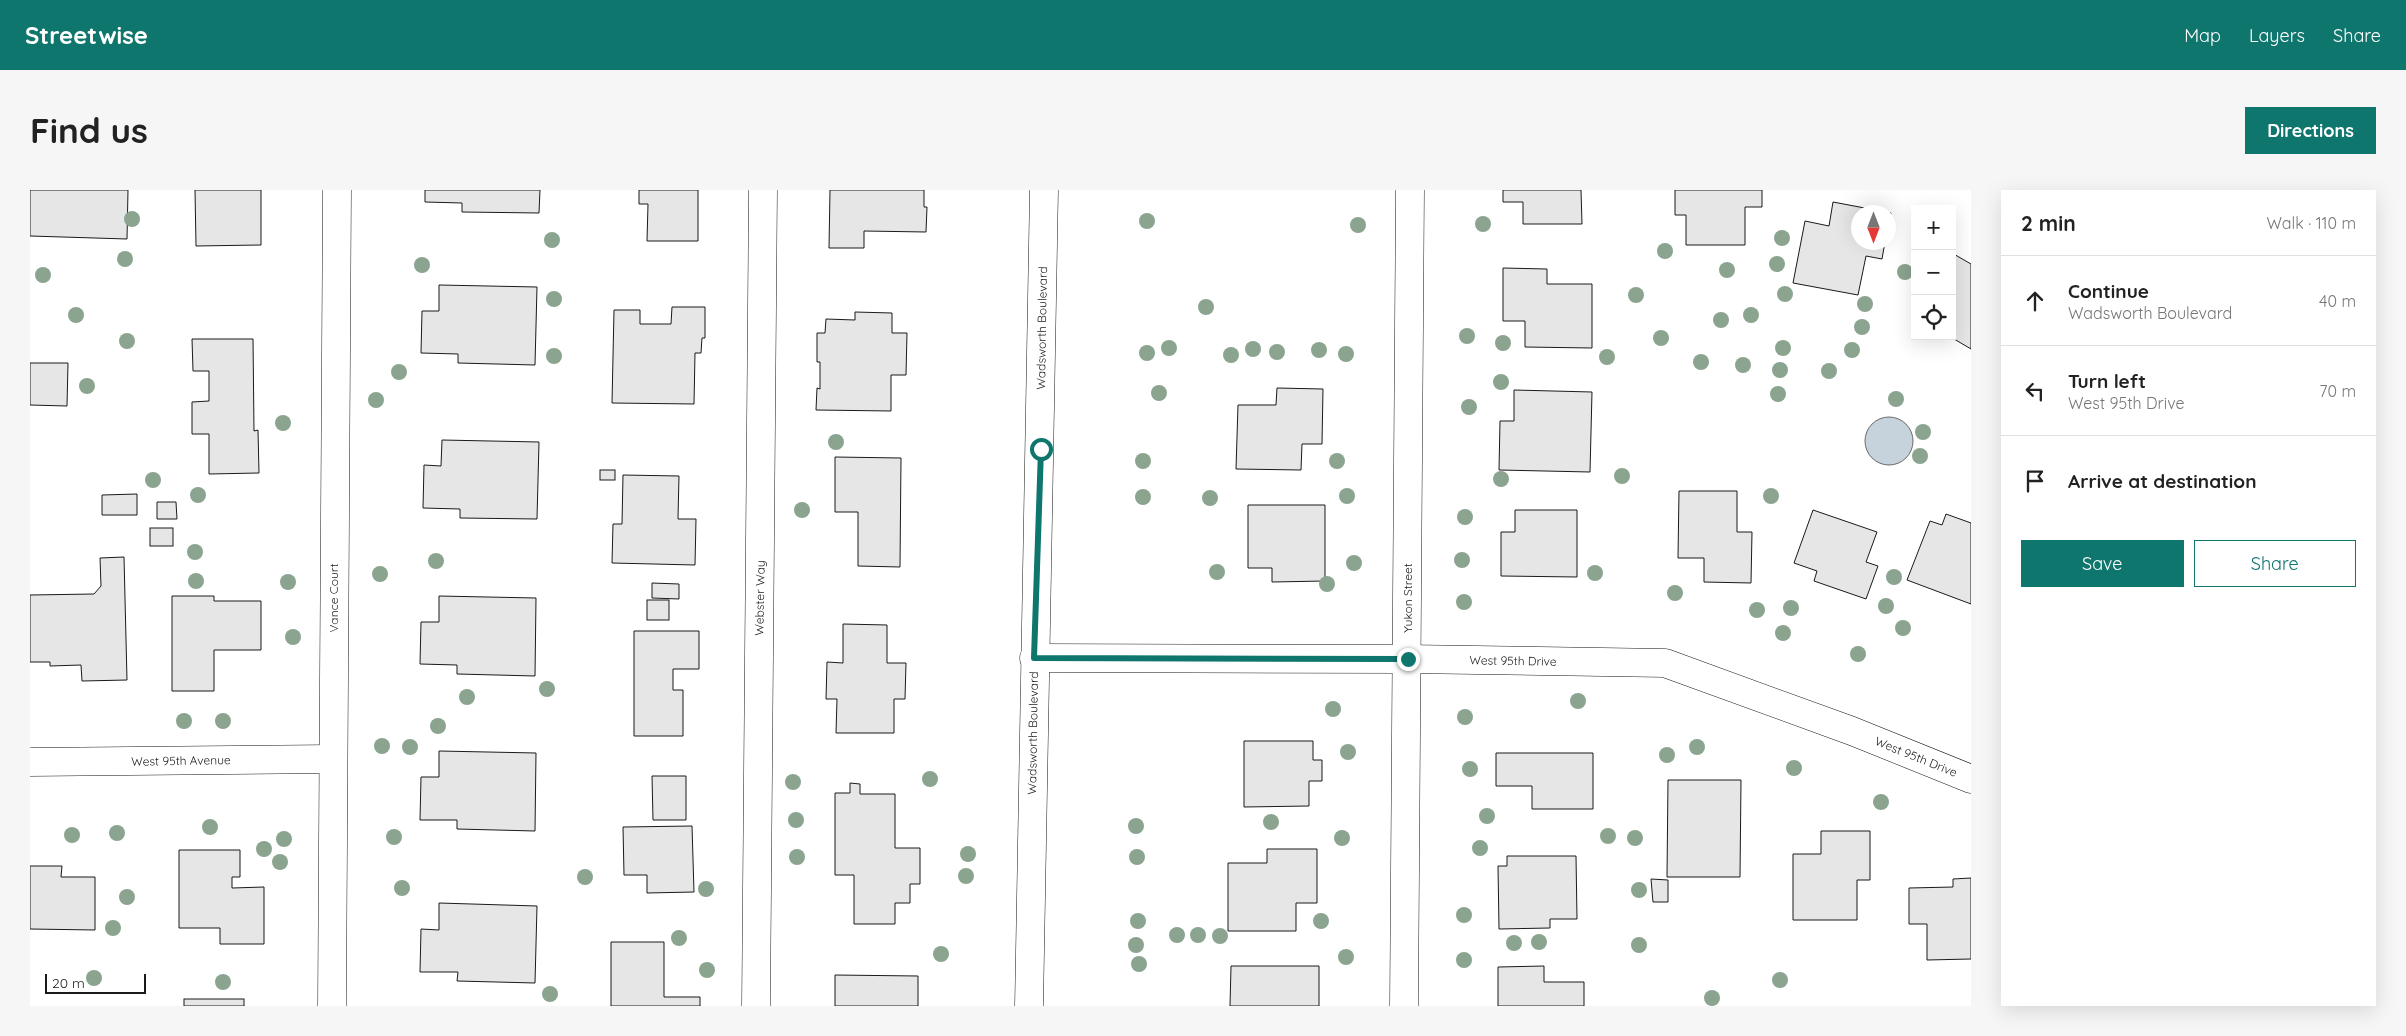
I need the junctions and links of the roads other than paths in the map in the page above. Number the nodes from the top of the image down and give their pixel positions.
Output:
1 (337, 190) edge
2 (763, 190) edge
3 (1044, 190) edge
4 (1410, 190) edge
5 (1034, 658) junction
6 (1408, 659) junction
7 (332, 759) junction
8 (30, 762) edge
9 (1971, 779) edge
10 (332, 1006) edge
11 (756, 1006) edge
12 (1029, 1006) edge
13 (1404, 1006) edge

1 - 7 street, Vance Court
2 - 11 street, Webster Way
3 - 5 street, Wadsworth Boulevard
4 - 6 street, Yukon Street
5 - 6 street, West 95th Drive
5 - 12 street, Wadsworth Boulevard
6 - 9 street, West 95th Drive
6 - 13 street, Yukon Street
7 - 8 street, West 95th Avenue
7 - 10 street, Vance Court

